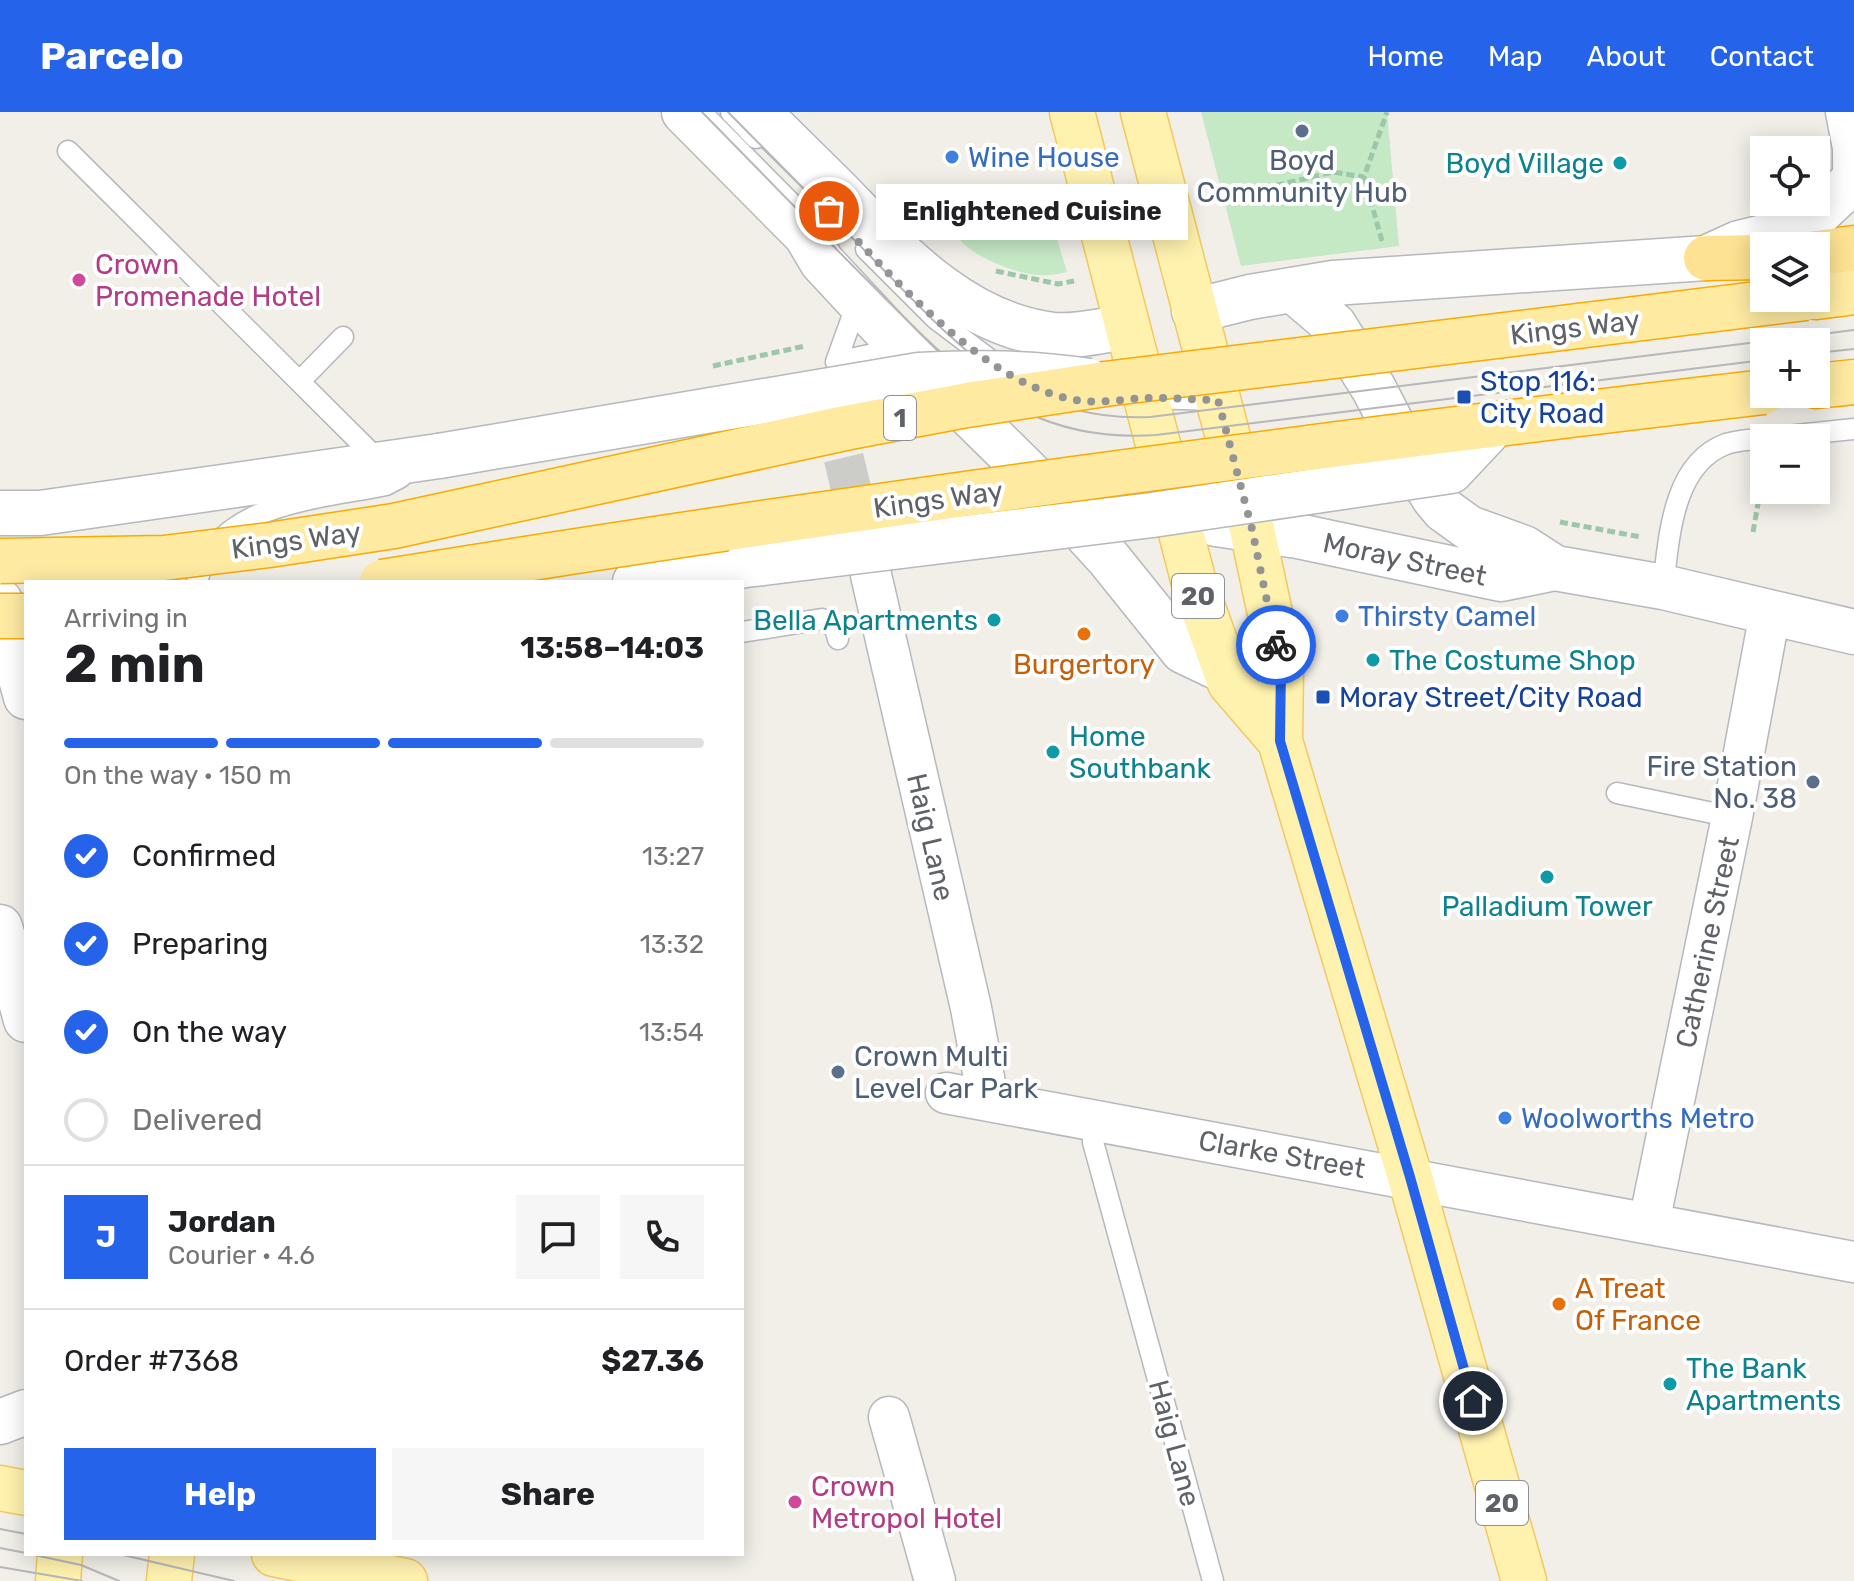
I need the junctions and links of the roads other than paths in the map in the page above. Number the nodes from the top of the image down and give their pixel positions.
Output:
1 (684, 112) edge
2 (700, 112) edge
3 (731, 112) edge
4 (758, 112) edge
5 (1072, 112) edge
6 (1143, 112) edge
7 (1846, 112) edge
8 (68, 151) dead end
9 (775, 157) dead end
10 (1853, 182) edge
11 (849, 232) dead end
12 (1854, 248) edge
13 (1830, 251) edge
14 (1750, 257) edge
15 (1706, 258) junction
16 (1293, 290) junction
17 (1854, 292) edge
18 (1830, 295) edge
19 (874, 303) junction
20 (1750, 306) edge
21 (1194, 311) junction
22 (1126, 327) junction
23 (343, 337) dead end
24 (921, 353) junction
25 (300, 381) junction
26 (1854, 382) edge
27 (1830, 385) edge
28 (1125, 391) junction
29 (1750, 394) edge
30 (1218, 400) junction
31 (1496, 423) junction
32 (1854, 429) edge
33 (1830, 431) edge
34 (1750, 440) edge
35 (368, 450) dead end
36 (439, 456) junction
37 (1049, 493) junction
38 (0, 513) edge
39 (1176, 518) junction
40 (1252, 529) junction
41 (0, 561) edge
42 (1555, 568) junction
43 (729, 574) edge
44 (871, 575) tunnel mouth
45 (198, 580) edge
46 (395, 580) edge
47 (658, 580) edge
48 (1663, 587) junction
49 (0, 601) edge
50 (1770, 613) junction
51 (0, 616) edge
52 (24, 616) edge
53 (744, 632) edge
54 (1854, 632) edge
55 (838, 639) dead end
56 (1225, 671) junction
57 (19, 688) edge
58 (1280, 741) junction
59 (1617, 793) dead end
60 (1732, 817) junction
61 (0, 927) edge
62 (24, 1013) edge
63 (946, 1093) dead end
64 (988, 1099) junction
65 (1094, 1119) junction
66 (1410, 1177) junction
67 (1649, 1223) junction
68 (1854, 1262) edge
69 (24, 1413) edge
70 (889, 1417) dead end
71 (0, 1422) edge
72 (0, 1488) edge
73 (24, 1493) edge
74 (60, 1556) edge
75 (172, 1556) edge
76 (286, 1556) edge
77 (58, 1581) edge
78 (169, 1581) edge
79 (405, 1581) edge
80 (935, 1581) edge
81 (1213, 1581) edge
82 (1524, 1581) edge

1 - 19 street
2 - 19 lane
3 - 9 lane
4 - 22 street
5 - 22 main road, 20
6 - 21 main road, 20
7 - 10 street
8 - 25 lane
10 - 15 street, Kings Way
11 - 28 lane
12 - 13 highway
14 - 15 highway
15 - 16 street, Kings Way
16 - 21 street, Kings Way
16 - 42 street
17 - 18 highway
19 - 24 street
19 - 24 lane
20 - 28 highway, Kings Way / 1, bridge
21 - 22 main road
21 - 30 main road, 20
22 - 28 main road, 20
23 - 25 lane
24 - 37 street
25 - 35 lane
26 - 27 highway
28 - 30 lane
28 - 36 street, Kings Way, bridge
28 - 39 main road, 20
28 - 41 highway, Kings Way / 1, bridge
29 - 31 highway, Kings Way, bridge
30 - 40 main road, 20
31 - 43 street, Kings Way, bridge
31 - 46 highway, Kings Way, bridge
32 - 33 lane
34 - 48 lane
36 - 38 street, Kings Way
36 - 45 lane, bridge
37 - 39 street, Moray Street
37 - 56 street
39 - 40 street, Moray Street
39 - 56 main road, 20
40 - 42 street, Moray Street
40 - 58 main road, 20
42 - 48 street, Moray Street
43 - 47 street, Kings Way
44 - 64 street, Haig Lane
48 - 50 street, Moray Street
49 - 57 street
50 - 54 street, Moray Street
50 - 60 street, Catherine Street
51 - 52 highway, bridge
53 - 55 lane
56 - 58 main road, 20
58 - 66 main road, 20
59 - 60 lane
60 - 67 street, Catherine Street
61 - 62 street
63 - 64 street, Clarke Street
64 - 65 street, Clarke Street
65 - 66 street, Clarke Street
65 - 81 lane, Haig Lane
66 - 67 street, Clarke Street
66 - 82 main road, 20
67 - 68 street, Clarke Street
69 - 71 street
70 - 80 street
72 - 73 main road
74 - 77 main road
75 - 78 main road
76 - 79 main road

